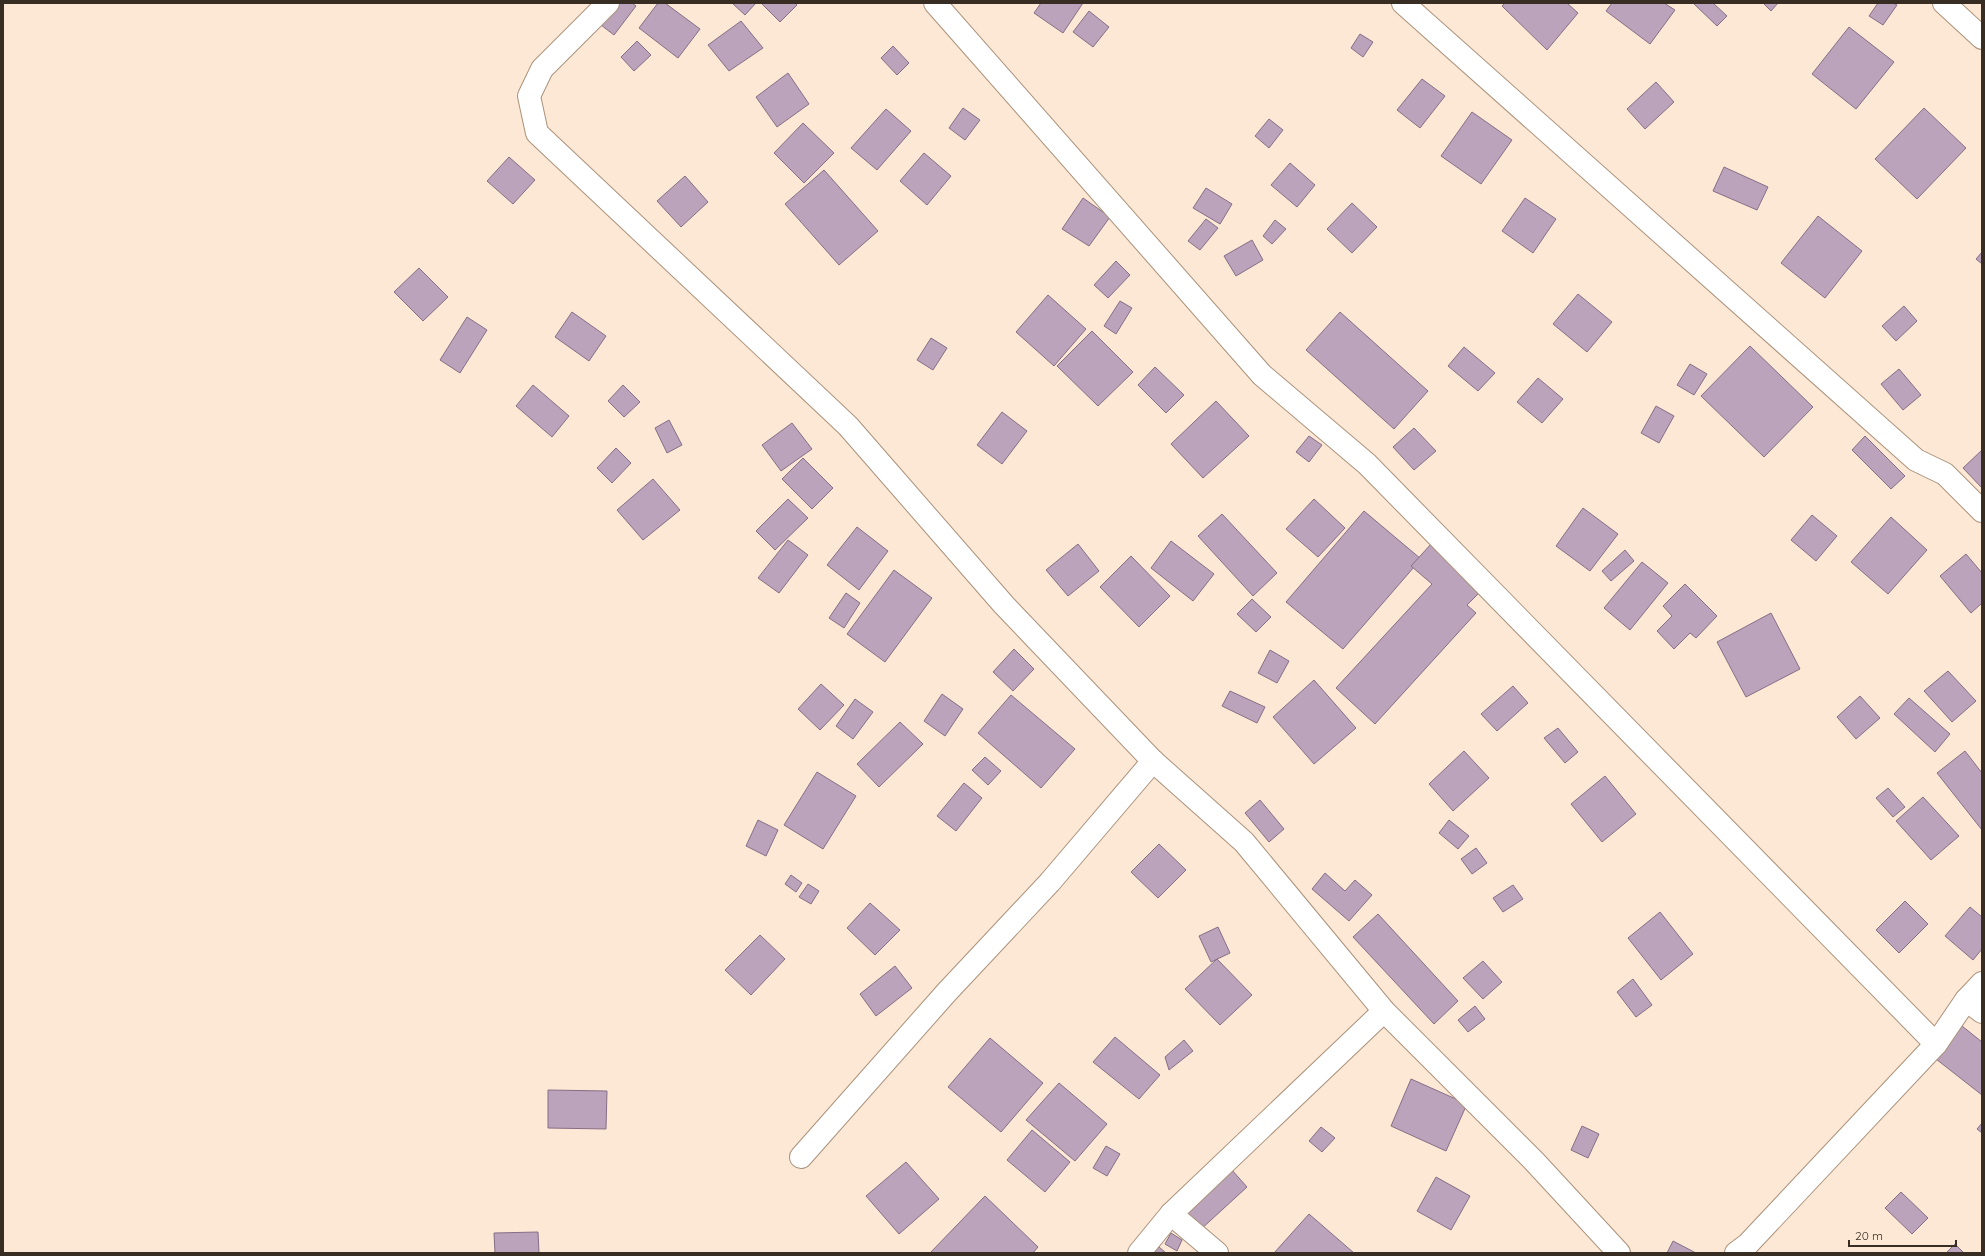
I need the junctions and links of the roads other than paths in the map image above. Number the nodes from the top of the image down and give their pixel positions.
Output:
1 (608, 3) edge
2 (935, 3) edge
3 (1402, 3) edge
4 (1944, 3) edge
5 (1982, 38) edge
6 (1982, 511) edge
7 (1153, 761) junction
8 (1982, 983) edge
9 (1974, 1006) edge
10 (1384, 1011) junction
11 (1936, 1044) junction
12 (801, 1157) dead end
13 (1171, 1214) junction
14 (1747, 1250) edge
15 (1139, 1253) edge
16 (1217, 1253) edge
17 (1619, 1253) edge

1 - 7 street
2 - 11 street
3 - 6 street
4 - 5 street
7 - 10 street
7 - 12 street
8 - 9 street
9 - 11 street
10 - 13 street
10 - 17 street
11 - 14 street
13 - 15 street
13 - 16 street

